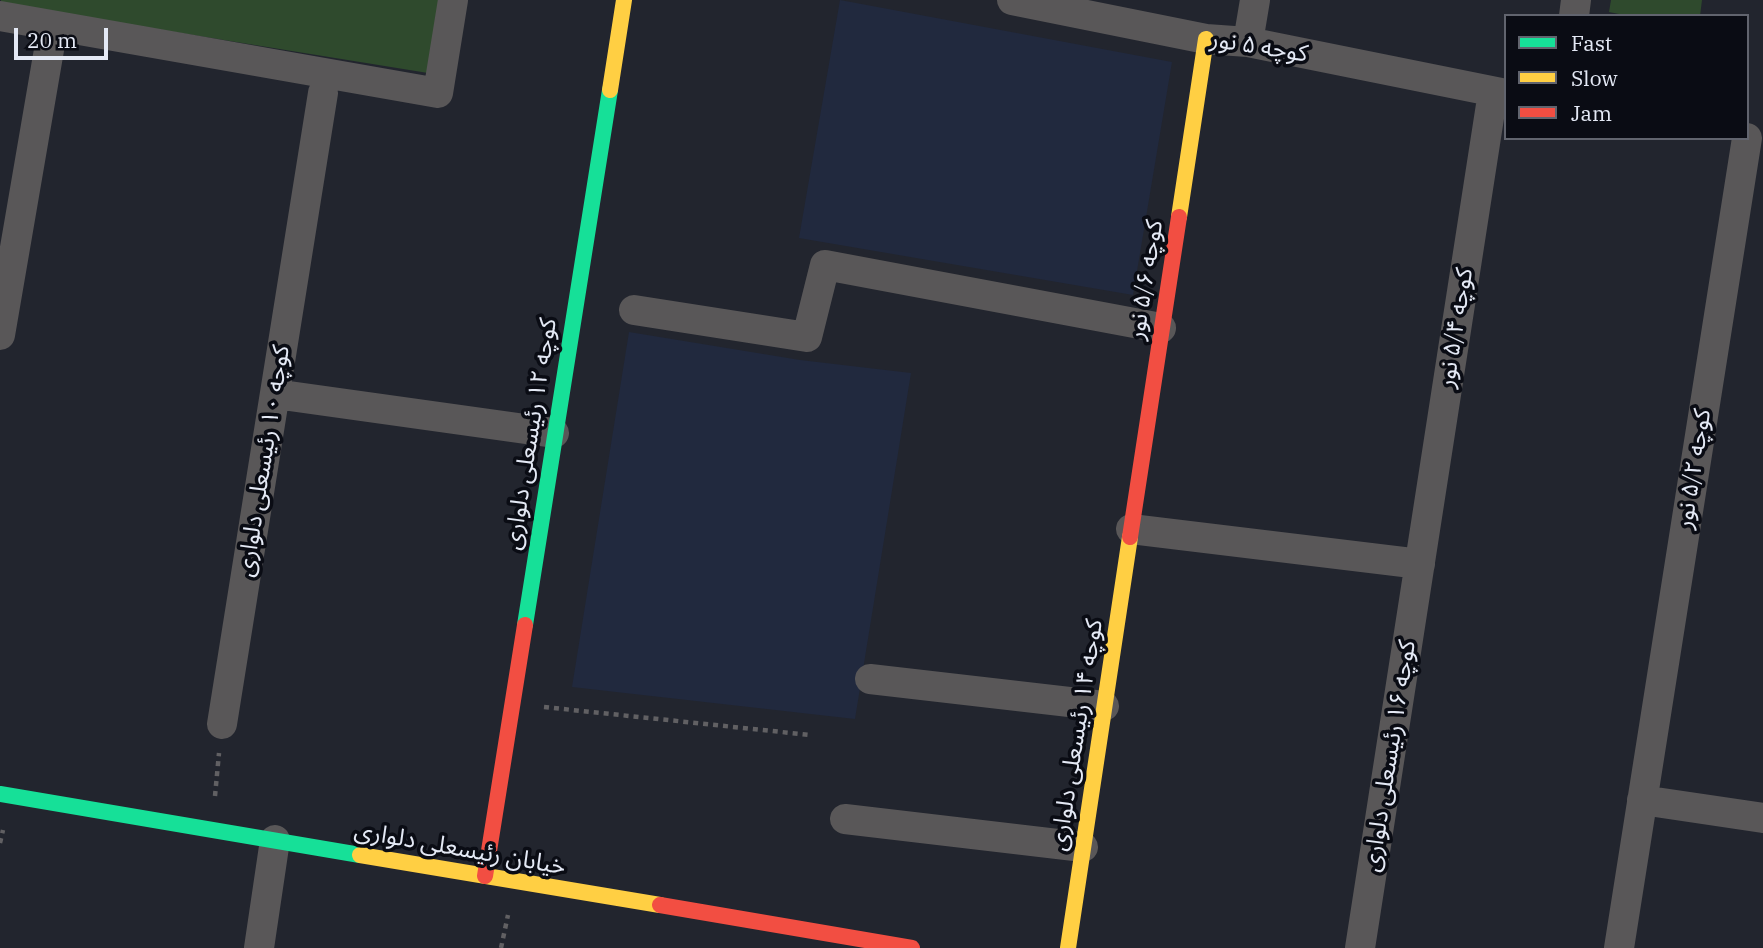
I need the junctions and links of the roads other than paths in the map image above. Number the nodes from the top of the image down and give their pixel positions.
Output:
1 (453, 0) edge
2 (624, 0) edge
3 (1013, 0) edge
4 (1255, 0) edge
5 (0, 16) edge
6 (1206, 39) junction
7 (1248, 42) junction
8 (50, 44) dead end
9 (323, 93) dead end
10 (1499, 93) edge
11 (1746, 140) edge
12 (634, 310) dead end
13 (1161, 328) junction
14 (0, 335) edge
15 (275, 394) junction
16 (554, 433) junction
17 (1131, 529) junction
18 (1420, 564) junction
19 (870, 679) dead end
20 (1104, 706) junction
21 (222, 724) road end
22 (0, 794) edge
23 (1642, 800) junction
24 (845, 818) dead end
25 (1763, 818) edge
26 (275, 840) junction
27 (1083, 847) junction
28 (485, 876) junction
29 (898, 947) edge
30 (259, 948) edge
31 (1068, 948) edge
32 (1360, 948) edge
33 (1619, 948) edge

1 - 5 street
2 - 16 street, کوچه ۱۲ رئیسعلی دلواری
3 - 6 street, کوچه ۵ نور
4 - 7 street
6 - 7 street, کوچه ۵ نور
6 - 13 street, کوچه ۵/۶ نور
7 - 10 street, کوچه ۵ نور
8 - 14 street
9 - 15 street, کوچه ۱۰ رئیسعلی دلواری
10 - 18 street, کوچه ۵/۴ نور
11 - 23 street, کوچه ۵/۲ نور
12 - 13 street
13 - 17 street, کوچه ۵/۶ نور
15 - 16 street
15 - 21 street, کوچه ۱۰ رئیسعلی دلواری
16 - 28 street, کوچه ۱۲ رئیسعلی دلواری
17 - 18 street
17 - 20 street, کوچه ۱۴ رئیسعلی دلواری
18 - 32 street, کوچه ۱۶ رئیسعلی دلواری
19 - 20 street
20 - 27 street, کوچه ۱۴ رئیسعلی دلواری
22 - 26 street, خیابان رئیسعلی دلواری
23 - 25 street
23 - 33 street, کوچه ۵/۲ نور
24 - 27 street
26 - 28 street, خیابان رئیسعلی دلواری
26 - 30 street
27 - 31 street, کوچه ۱۴ رئیسعلی دلواری
28 - 29 street, خیابان رئیسعلی دلواری

